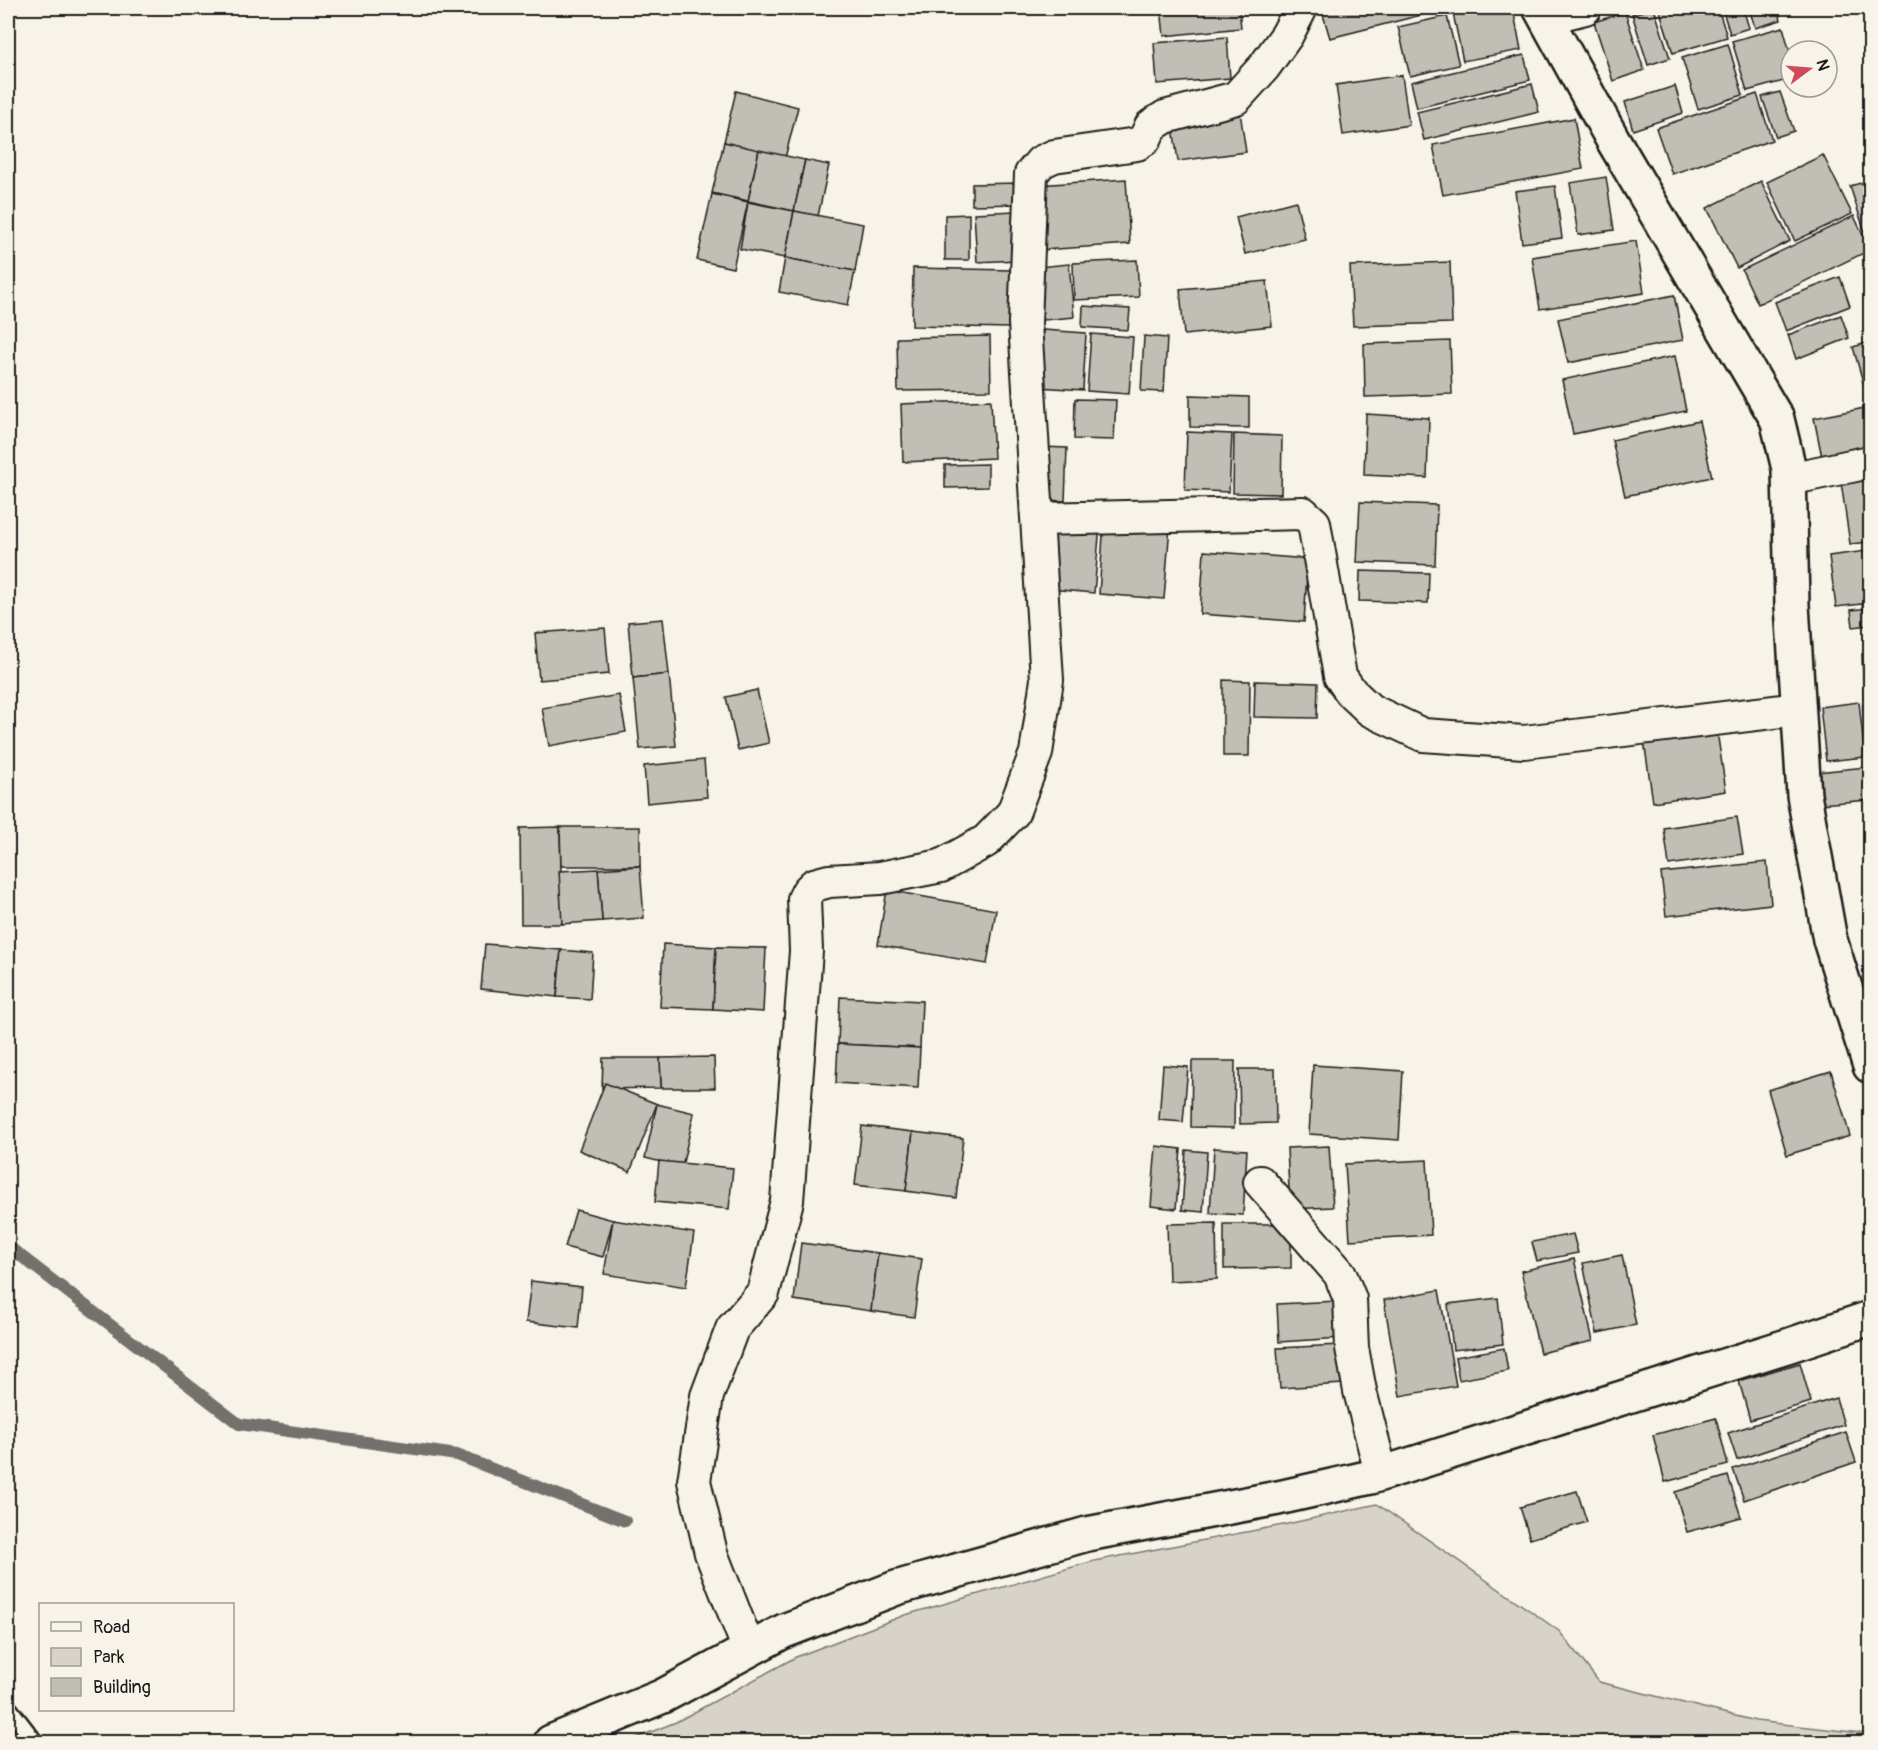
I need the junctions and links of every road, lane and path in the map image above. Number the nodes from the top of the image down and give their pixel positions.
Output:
1 (1301, 8) edge
2 (1585, 8) edge
3 (1543, 13) edge
4 (1870, 462) edge
5 (1789, 478) junction
6 (1038, 519) junction
7 (1798, 709) junction
8 (1870, 1066) edge
9 (1260, 1182) dead end
10 (1870, 1318) edge
11 (1381, 1473) junction
12 (749, 1650) junction
13 (8, 1707) edge
14 (35, 1743) edge
15 (551, 1743) edge

1 - 6 street
2 - 3 street
3 - 5 street
4 - 5 street
5 - 7 street
6 - 7 street
6 - 12 street
7 - 8 street
9 - 11 street
10 - 11 street
11 - 12 street
12 - 15 street
13 - 14 lane

